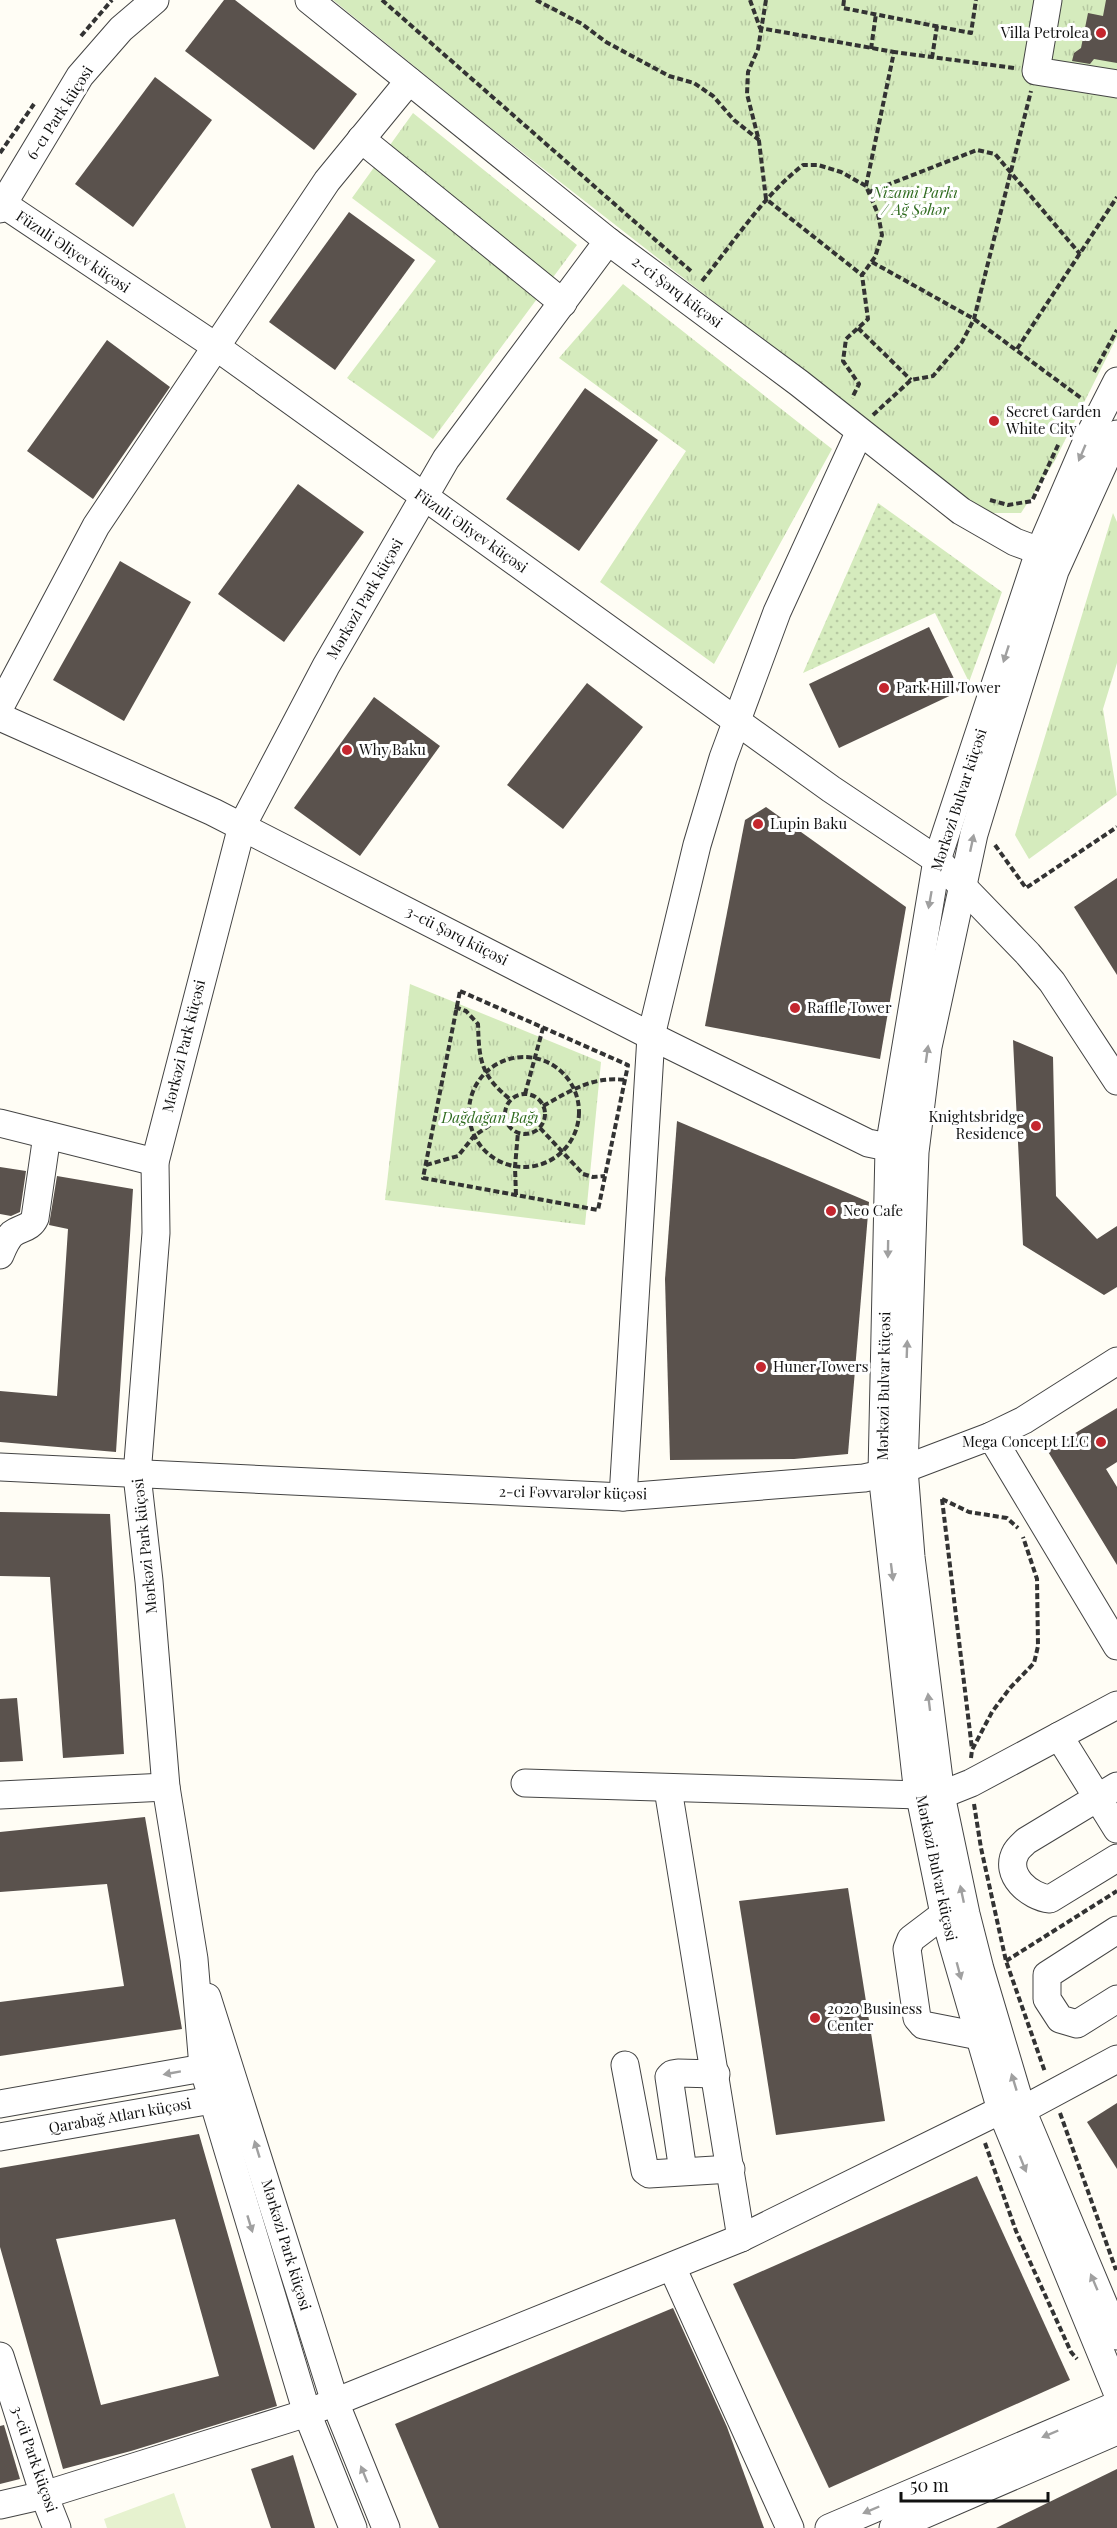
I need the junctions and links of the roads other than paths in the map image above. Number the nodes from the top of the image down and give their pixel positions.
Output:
1 (155, 0) edge
2 (309, 0) edge
3 (1048, 0) edge
4 (409, 81) junction
5 (1117, 84) edge
6 (361, 139) junction
7 (1, 207) edge
8 (608, 241) junction
9 (563, 303) junction
10 (215, 346) junction
11 (1117, 381) edge
12 (866, 424) junction
13 (1117, 434) edge
14 (1108, 480) edge
15 (424, 498) junction
16 (1050, 555) junction
17 (0, 707) edge
18 (0, 717) edge
19 (737, 719) junction
20 (242, 826) junction
21 (937, 861) junction
22 (963, 889) junction
23 (651, 1036) junction
24 (1117, 1081) edge
25 (0, 1123) edge
26 (47, 1135) junction
27 (902, 1150) junction
28 (155, 1162) junction
29 (4, 1240) edge
30 (1117, 1360) edge
31 (991, 1436) junction
32 (0, 1467) edge
33 (893, 1471) junction
34 (137, 1475) junction
35 (623, 1497) junction
36 (1117, 1646) edge
37 (1117, 1705) edge
38 (1059, 1737) junction
39 (525, 1783) dead end
40 (166, 1787) junction
41 (668, 1789) junction
42 (1107, 1792) edge
43 (0, 1795) edge
44 (930, 1795) junction
45 (1117, 1829) edge
46 (1117, 1858) edge
47 (944, 1914) junction
48 (1117, 1930) edge
49 (194, 1959) junction
50 (1117, 1999) edge
51 (979, 2036) junction
52 (1117, 2059) edge
53 (230, 2063) junction
54 (625, 2065) dead end
55 (203, 2067) junction
56 (716, 2074) junction
57 (240, 2094) junction
58 (213, 2100) junction
59 (0, 2104) edge
60 (1000, 2114) junction
61 (0, 2137) edge
62 (731, 2169) junction
63 (683, 2171) junction
64 (741, 2238) junction
65 (672, 2267) junction
66 (1117, 2336) edge
67 (0, 2356) edge
68 (1117, 2392) edge
69 (335, 2402) junction
70 (1117, 2405) edge
71 (308, 2413) junction
72 (1117, 2431) edge
73 (44, 2495) junction
74 (0, 2505) edge
75 (57, 2528) edge
76 (353, 2528) edge
77 (386, 2528) edge
78 (790, 2528) edge
79 (829, 2528) edge
80 (893, 2528) edge

1 - 7 street, 6-cı Park küçəsi
2 - 4 street, 2-ci Şərq küçəsi
3 - 5 street
4 - 6 street
4 - 8 street, 2-ci Şərq küçəsi
6 - 9 street
6 - 10 street
7 - 10 street, Füzuli Əliyev küçəsi
8 - 9 street, Mərkəzi Park küçəsi
8 - 12 street, 2-ci Şərq küçəsi
9 - 15 street, Mərkəzi Park küçəsi
10 - 15 street, Füzuli Əliyev küçəsi
10 - 17 street
11 -> 16 street, Mərkəzi Bulvar küçəsi
12 - 16 street, 2-ci Şərq küçəsi
12 - 19 street
13 - 14 street, Mərkəzi Bulvar küçəsi
14 - 16 street, Mərkəzi Bulvar küçəsi
15 - 19 street, Füzuli Əliyev küçəsi
15 - 20 street, Mərkəzi Park küçəsi
16 -> 21 street, Mərkəzi Bulvar küçəsi
22 -> 16 street, Mərkəzi Bulvar küçəsi
18 - 20 street, 3-cü Şərq küçəsi
19 - 21 street, Füzuli Əliyev küçəsi
19 - 23 street
20 - 23 street, 3-cü Şərq küçəsi
20 - 28 street, Mərkəzi Park küçəsi
21 - 22 street, Füzuli Əliyev küçəsi
21 -> 27 street, Mərkəzi Bulvar küçəsi
22 - 24 street, Füzuli Əliyev küçəsi
27 -> 22 street, Mərkəzi Bulvar küçəsi
23 - 27 street, 3-cü Şərq küçəsi
23 - 35 street
25 - 26 street
26 - 28 street
26 - 29 street
27 - 33 street, Mərkəzi Bulvar küçəsi
28 - 34 street, Mərkəzi Park küçəsi
30 - 31 street, 2-ci Fəvvarələr küçəsi
31 - 33 street, 2-ci Fəvvarələr küçəsi
31 - 36 street
32 - 34 street, 2-ci Fəvvarələr küçəsi
33 - 35 street, 2-ci Fəvvarələr küçəsi
33 - 44 street, Mərkəzi Bulvar küçəsi
34 - 35 street, 2-ci Fəvvarələr küçəsi
34 - 40 street, Mərkəzi Park küçəsi
37 - 38 street
38 - 42 street
38 - 44 street
39 - 41 street
40 - 43 street
40 - 49 street, Mərkəzi Park küçəsi
41 - 44 street
41 - 56 street
42 - 45 street
42 - 46 street
44 - 47 street, Mərkəzi Bulvar küçəsi
60 -> 44 street, Mərkəzi Bulvar küçəsi
47 -> 51 street, Mərkəzi Bulvar küçəsi
47 - 51 street
48 - 50 street
49 - 53 street, Mərkəzi Park küçəsi
49 - 55 street, Mərkəzi Park küçəsi
51 - 60 street, Mərkəzi Bulvar küçəsi
52 - 60 street
53 - 55 street
53 - 57 street, Mərkəzi Park küçəsi
54 - 63 street
55 - 58 street, Mərkəzi Park küçəsi
55 -> 59 street
56 - 62 street
56 - 63 street
57 - 58 street, Qarabağ Atları küçəsi
69 -> 57 street, Mərkəzi Park küçəsi
58 - 61 street, Qarabağ Atları küçəsi
58 -> 71 street, Mərkəzi Park küçəsi
60 - 64 street
66 -> 60 street, Mərkəzi Bulvar küçəsi
60 -> 68 street, Mərkəzi Bulvar küçəsi
62 - 63 street
62 - 64 street
64 - 65 street
65 - 69 street
65 - 78 street
67 - 73 street, 3-cü Park küçəsi
69 - 71 street
77 -> 69 street, Mərkəzi Park küçəsi
70 -> 79 street
71 - 73 street
71 - 76 street, Mərkəzi Park küçəsi
72 - 80 street
73 - 74 street
73 - 75 street, 3-cü Park küçəsi

